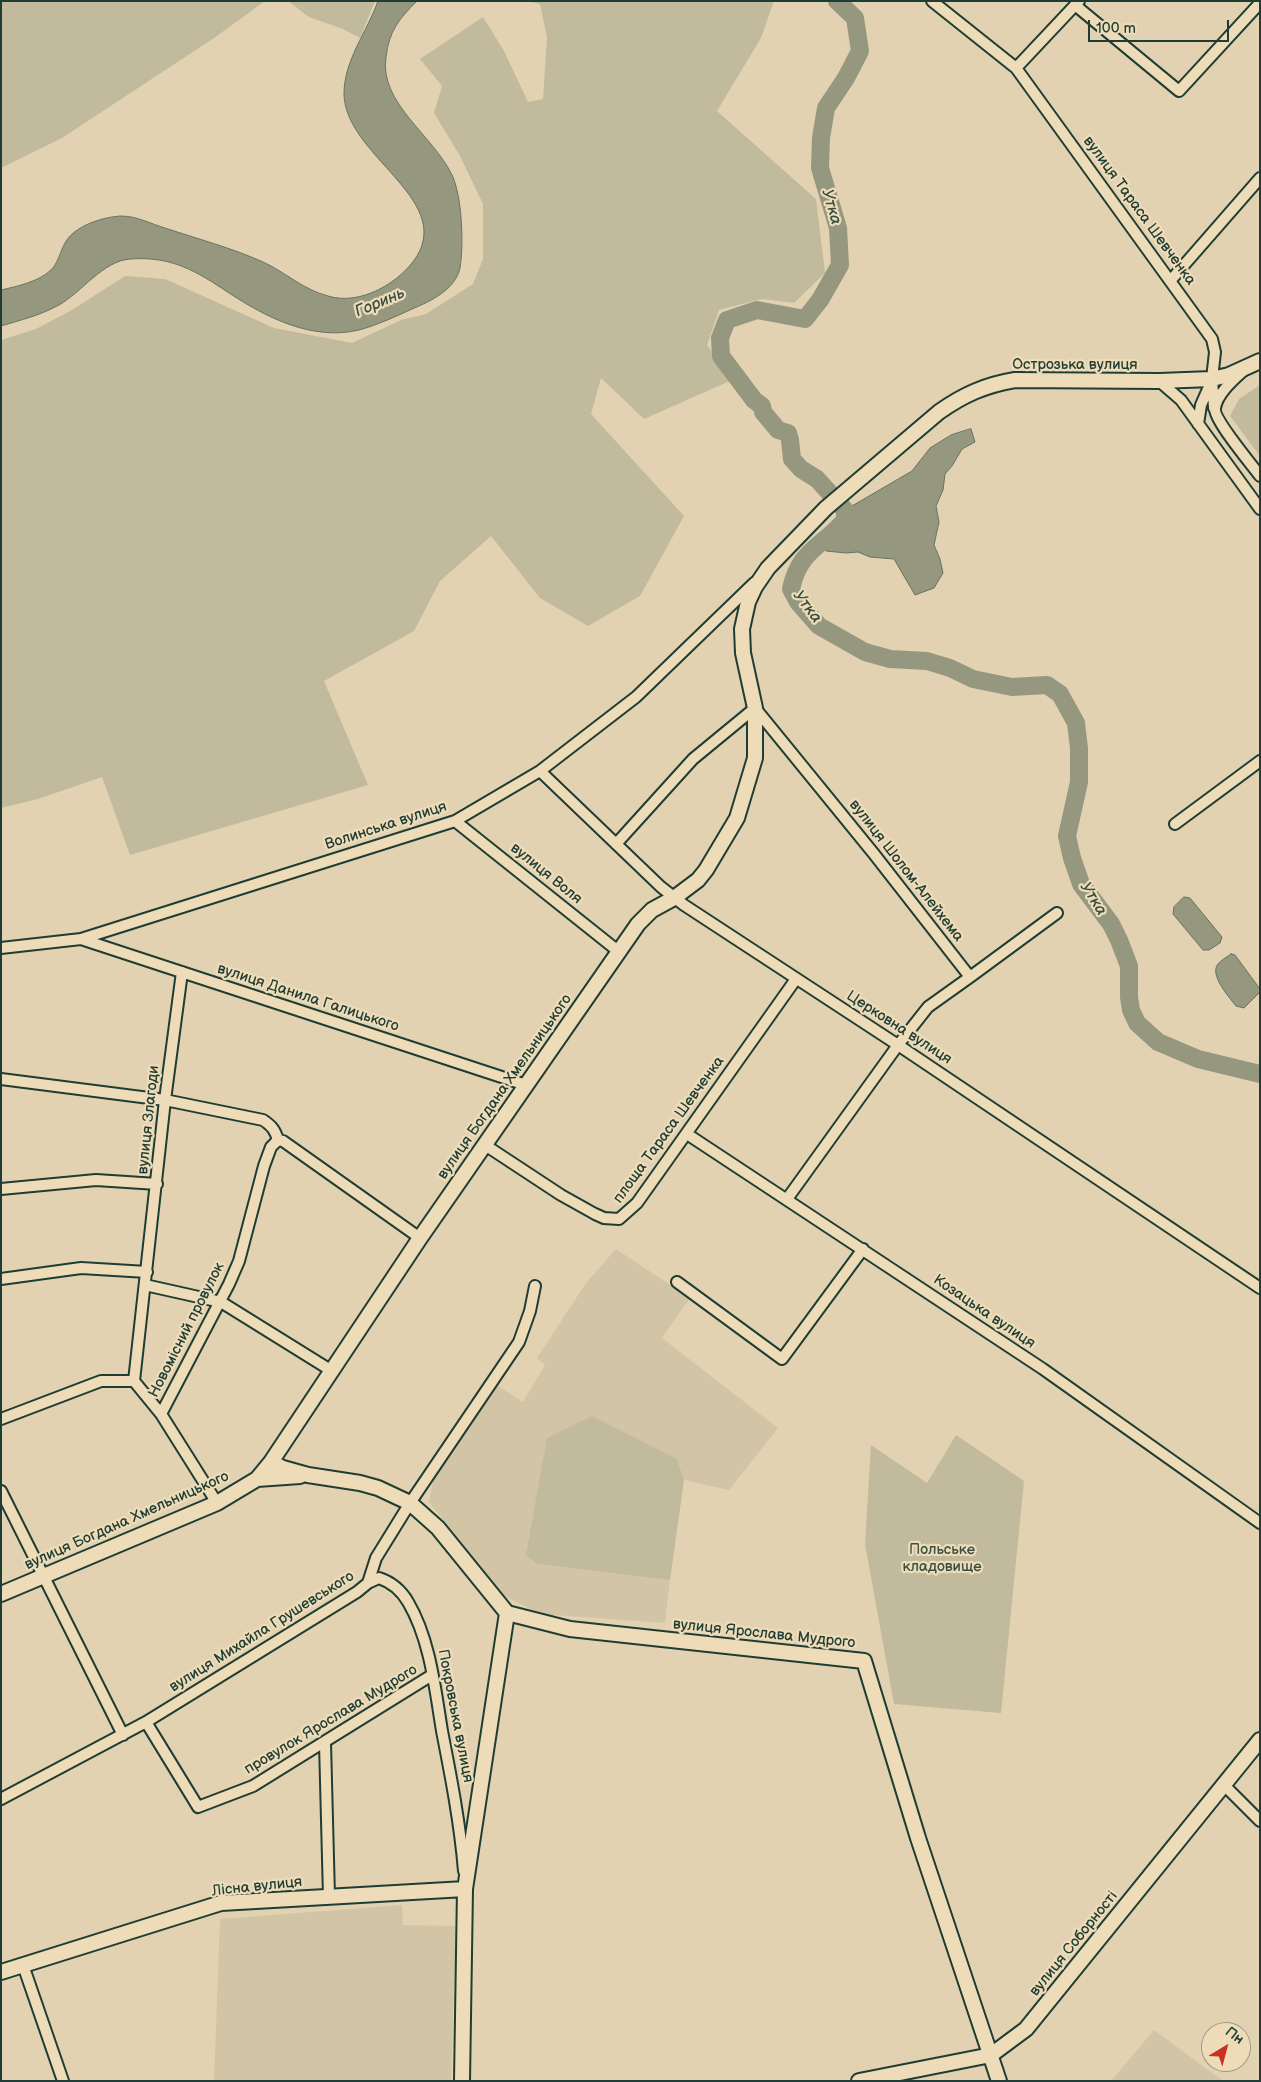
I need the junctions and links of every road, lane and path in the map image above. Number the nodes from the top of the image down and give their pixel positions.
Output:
1 (932, 1) edge
2 (1077, 3) edge
3 (1260, 3) edge
4 (1016, 68) junction
5 (1260, 178) edge
6 (1171, 280) junction
7 (1260, 361) edge
8 (1246, 369) junction
9 (1212, 379) junction
10 (1159, 381) junction
11 (1214, 408) junction
12 (1198, 424) junction
13 (1260, 476) edge
14 (858, 479) joint
15 (1260, 509) edge
16 (764, 574) junction
17 (755, 708) junction
18 (1260, 761) edge
19 (540, 771) junction
20 (455, 821) junction
21 (1175, 824) dead end
22 (616, 844) junction
23 (674, 898) junction
24 (1058, 913) dead end
25 (81, 939) junction
26 (1, 948) edge
27 (618, 951) junction
28 (182, 972) junction
29 (970, 976) junction
30 (796, 979) junction
31 (898, 1045) junction
32 (1, 1079) edge
33 (526, 1085) junction
34 (165, 1100) junction
35 (687, 1134) junction
36 (278, 1140) junction
37 (485, 1145) junction
38 (157, 1184) junction
39 (1, 1189) edge
40 (787, 1199) junction
41 (420, 1238) junction
42 (863, 1249) junction
43 (147, 1272) junction
44 (1, 1279) edge
45 (678, 1282) dead end
46 (145, 1284) junction
47 (535, 1286) dead end
48 (1260, 1288) edge
49 (221, 1302) junction
50 (332, 1371) junction
51 (134, 1381) junction
52 (161, 1414) junction
53 (1, 1420) edge
54 (281, 1447) junction
55 (271, 1462) junction
56 (308, 1475) junction
57 (257, 1479) junction
58 (1, 1491) edge
59 (217, 1503) junction
60 (410, 1503) junction
61 (1260, 1523) edge
62 (45, 1576) junction
63 (368, 1583) junction
64 (1, 1594) edge
65 (507, 1613) junction
66 (432, 1675) junction
67 (146, 1722) junction
68 (124, 1735) junction
69 (1260, 1740) edge
70 (326, 1743) junction
71 (1224, 1786) junction
72 (1, 1799) edge
73 (1260, 1822) edge
74 (465, 1889) junction
75 (328, 1897) junction
76 (23, 1965) junction
77 (1, 1972) edge
78 (991, 2056) junction
79 (63, 2081) edge
80 (462, 2081) edge
81 (859, 2081) edge
82 (999, 2081) edge

1 - 4 street, вулиця Тараса Шевченка
2 - 3 street
2 - 4 street
4 - 6 street, вулиця Тараса Шевченка
5 - 6 street
6 - 9 street, вулиця Тараса Шевченка
7 - 8 main road, Острозька вулиця
8 - 9 main road, Острозька вулиця
8 - 11 street
9 - 10 main road, Острозька вулиця
9 - 11 street
9 - 12 street
10 - 12 street
10 - 14 main road, Острозька вулиця
11 - 13 street
12 - 15 street
14 - 16 main road, вулиця Богдана Хмельницького
16 - 17 main road, вулиця Богдана Хмельницького
16 - 19 street, Волинська вулиця
17 - 22 street
17 - 23 main road, вулиця Богдана Хмельницького
17 - 29 street, вулиця Шолом-Алейхема
18 - 21 street
19 - 20 street, Волинська вулиця
19 - 22 street, Церковна вулиця
20 - 25 street, Волинська вулиця
20 - 27 street, вулиця Воля
22 - 23 street, Церковна вулиця
23 - 27 main road, вулиця Богдана Хмельницького
23 - 30 street, Церковна вулиця
24 - 29 street
25 - 26 street, Волинська вулиця
25 - 28 street, вулиця Данила Галицького
27 - 33 main road, вулиця Богдана Хмельницького
28 - 33 street, вулиця Данила Галицького
28 - 34 street, вулиця Злагоди
29 - 31 street
30 - 31 street, Церковна вулиця
30 - 35 street, площа Тараса Шевченка
31 - 40 street
31 - 48 street, Церковна вулиця
32 - 34 street
33 - 37 main road, вулиця Богдана Хмельницького
34 - 36 street
34 - 38 street, вулиця Злагоди
35 - 37 street, площа Тараса Шевченка
35 - 40 street, Козацька вулиця
36 - 41 street
36 - 49 street, Новомісний провулок
37 - 41 main road, вулиця Богдана Хмельницького
38 - 39 street
38 - 43 street, вулиця Злагоди
40 - 42 street, Козацька вулиця
41 - 50 main road, вулиця Богдана Хмельницького
42 - 45 street
42 - 61 street, Козацька вулиця
43 - 44 street
43 - 46 street, вулиця Злагоди
46 - 49 street
46 - 51 street, вулиця Злагоди
47 - 60 street, вулиця Михайла Грушевського
49 - 50 street
49 - 52 street, Новомісний провулок
50 - 54 main road, вулиця Богдана Хмельницького
51 - 52 street
51 - 53 street
52 - 59 street
54 - 55 main road, вулиця Богдана Хмельницького
54 - 56 main road
55 - 56 main road
55 - 57 main road, вулиця Богдана Хмельницького
56 - 57 main road
56 - 60 main road
57 - 59 main road, вулиця Богдана Хмельницького
58 - 62 street
59 - 62 main road, вулиця Богдана Хмельницького
60 - 63 street, вулиця Михайла Грушевського
60 - 65 main road
62 - 64 main road, вулиця Богдана Хмельницького
62 - 68 street
63 - 66 street, Покровська вулиця
63 - 67 street, вулиця Михайла Грушевського
65 - 74 main road, Покровська вулиця
65 - 78 main road, вулиця Ярослава Мудрого
66 - 70 street, провулок Ярослава Мудрого
66 - 74 street, Покровська вулиця
67 - 68 street, вулиця Михайла Грушевського
67 - 70 street, провулок Ярослава Мудрого
68 - 72 street, вулиця Михайла Грушевського
69 - 71 main road, вулиця Соборності
70 - 75 street
71 - 73 street
71 - 78 main road, вулиця Соборності
74 - 75 main road, Лісна вулиця
74 - 80 main road, Покровська вулиця
75 - 76 main road, Лісна вулиця
76 - 77 main road, Лісна вулиця
76 - 79 street
78 - 81 main road, вулиця Соборності
78 - 82 main road, вулиця Ярослава Мудрого

